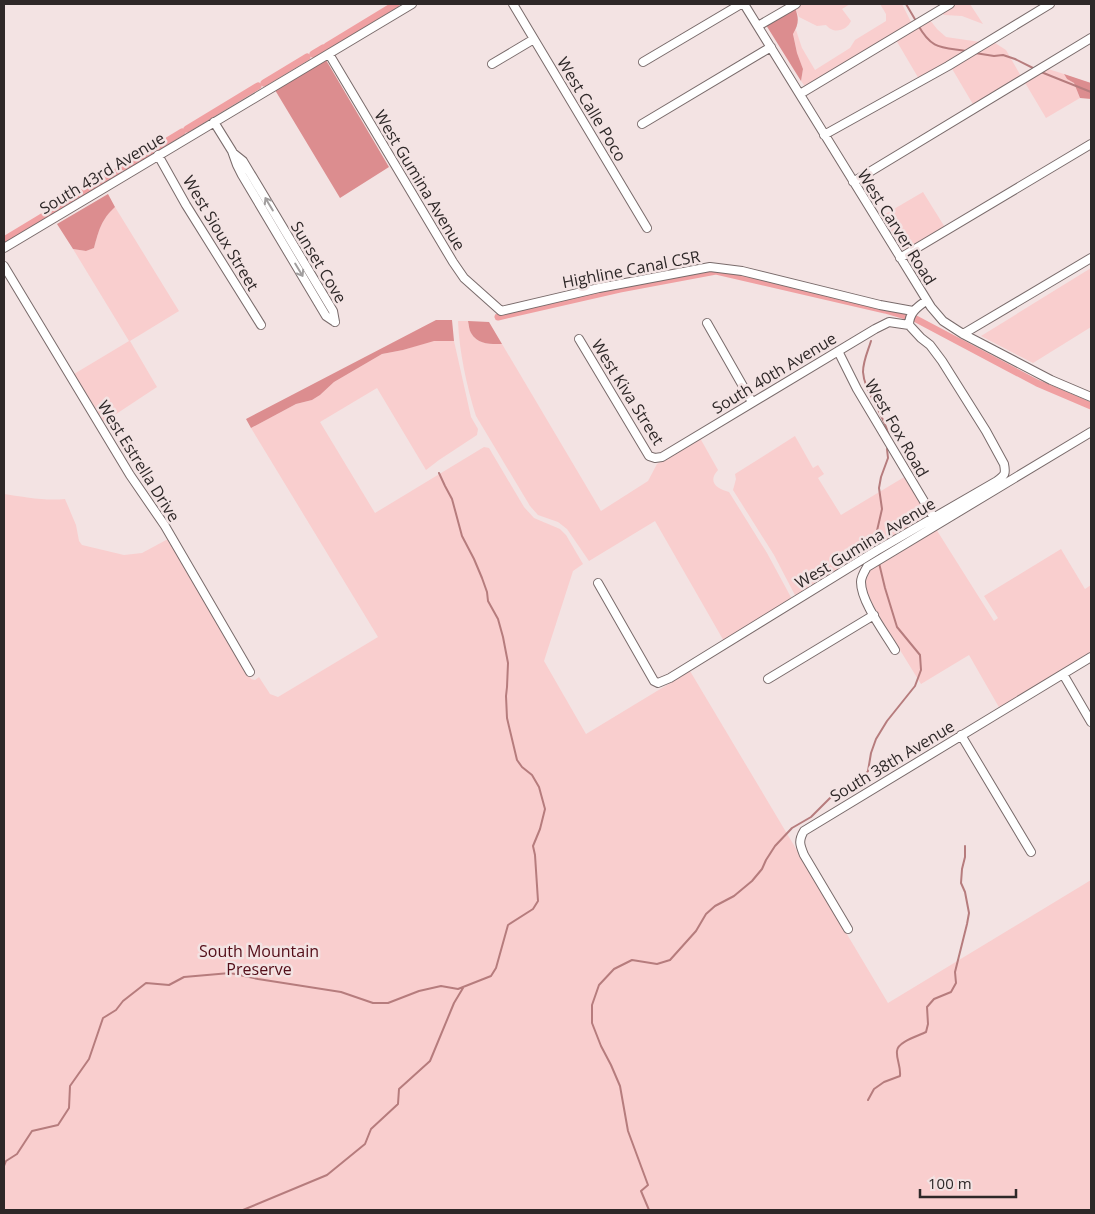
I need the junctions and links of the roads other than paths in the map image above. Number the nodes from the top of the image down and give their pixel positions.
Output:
1 (412, 4) edge
2 (513, 4) edge
3 (743, 4) edge
4 (796, 4) edge
5 (950, 4) edge
6 (1050, 4) edge
7 (758, 26) junction
8 (1091, 38) edge
9 (534, 39) junction
10 (771, 47) junction
11 (329, 54) junction
12 (643, 62) dead end
13 (492, 64) dead end
14 (800, 94) junction
15 (214, 122) junction
16 (642, 124) dead end
17 (824, 135) junction
18 (1091, 144) edge
19 (232, 151) junction
20 (158, 156) junction
21 (853, 182) junction
22 (647, 228) dead end
23 (4, 248) edge
24 (900, 258) junction
25 (1091, 258) edge
26 (4, 266) edge
27 (926, 301) junction
28 (501, 311) joint
29 (913, 311) junction
30 (909, 322) junction
31 (707, 323) dead end
32 (261, 325) dead end
33 (963, 334) junction
34 (578, 339) dead end
35 (838, 351) junction
36 (1091, 397) edge
37 (752, 402) junction
38 (1091, 432) edge
39 (655, 458) joint
40 (934, 518) junction
41 (598, 583) dead end
42 (874, 615) junction
43 (896, 650) dead end
44 (1091, 657) edge
45 (250, 672) dead end
46 (1063, 674) junction
47 (768, 679) dead end
48 (1091, 722) edge
49 (961, 735) junction
50 (1031, 852) dead end
51 (848, 930) dead end

1 - 11 street, South 43rd Avenue
2 - 9 street, West Calle Poco
3 - 7 street, West Carver Road
3 - 12 street
4 - 7 street
5 - 14 street
6 - 17 street
7 - 10 street, West Carver Road
8 - 21 street
9 - 13 street
9 - 22 street, West Calle Poco
10 - 14 street, West Carver Road
10 - 16 street
11 - 15 street, South 43rd Avenue
11 - 28 street, West Gumina Avenue
14 - 17 street, West Carver Road
15 - 19 street
15 - 20 street, South 43rd Avenue
17 - 21 street, West Carver Road
18 - 24 street
19 -> 19 street, Sunset Cove
20 - 23 street, South 43rd Avenue
20 - 32 street, West Sioux Street
21 - 24 street, West Carver Road
24 - 27 street, West Carver Road
25 - 33 street
26 - 45 street, West Estrella Drive
27 - 29 street
27 - 33 street, West Carver Road
28 - 29 street, Highline Canal CSR
29 - 30 street
30 - 35 street, South 40th Avenue
30 - 40 street, West Gumina Avenue
31 - 37 street
33 - 36 street, West Carver Road
34 - 39 street, West Kiva Street
35 - 37 street, South 40th Avenue
35 - 40 street, West Fox Road
37 - 39 street, South 40th Avenue
38 - 42 street
40 - 41 street, West Gumina Avenue
42 - 43 street
42 - 47 street
44 - 46 street, South 38th Avenue
46 - 48 street
46 - 49 street, South 38th Avenue
49 - 50 street
49 - 51 street, South 38th Avenue

